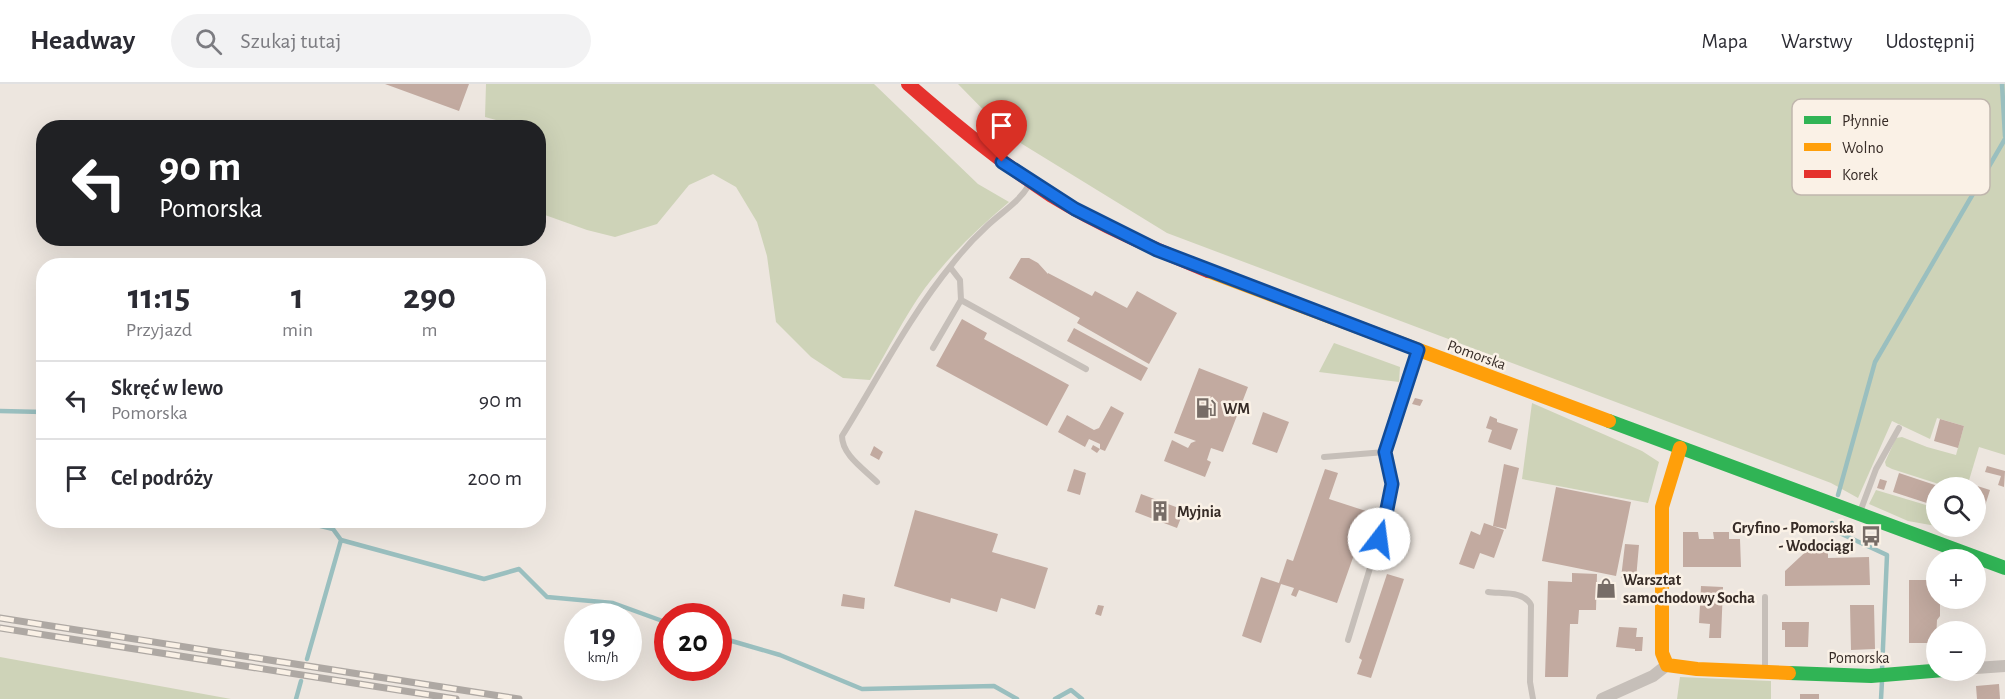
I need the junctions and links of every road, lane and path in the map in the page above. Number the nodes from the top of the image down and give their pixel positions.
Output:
1 (908, 84) edge
2 (1031, 182) junction
3 (950, 267) junction
4 (961, 300) junction
5 (933, 348) dead end
6 (1418, 350) junction
7 (1086, 369) dead end
8 (1899, 428) dead end
9 (1680, 448) junction
10 (1385, 452) junction
11 (1324, 457) dead end
12 (877, 482) dead end
13 (1859, 514) junction
14 (2005, 568) edge
15 (1488, 592) dead end
16 (1765, 597) dead end
17 (1348, 640) dead end
18 (1667, 665) junction
19 (2005, 666) edge
20 (1986, 667) edge
21 (1926, 671) edge
22 (1765, 672) junction
23 (1533, 699) edge
24 (1602, 699) edge

1 - 2 main road, Pomorska
2 - 3 lane
2 - 6 main road, Pomorska
3 - 4 lane
3 - 12 lane
4 - 5 lane
4 - 7 lane
6 - 9 main road, Pomorska
6 - 10 lane
8 - 13 lane
9 - 13 main road, Pomorska
9 - 18 main road
10 - 11 lane
10 - 17 lane
13 - 14 main road, Pomorska
15 - 23 lane
16 - 22 lane
18 - 22 main road, Pomorska
18 - 24 street
19 - 20 street
21 - 22 main road, Pomorska

